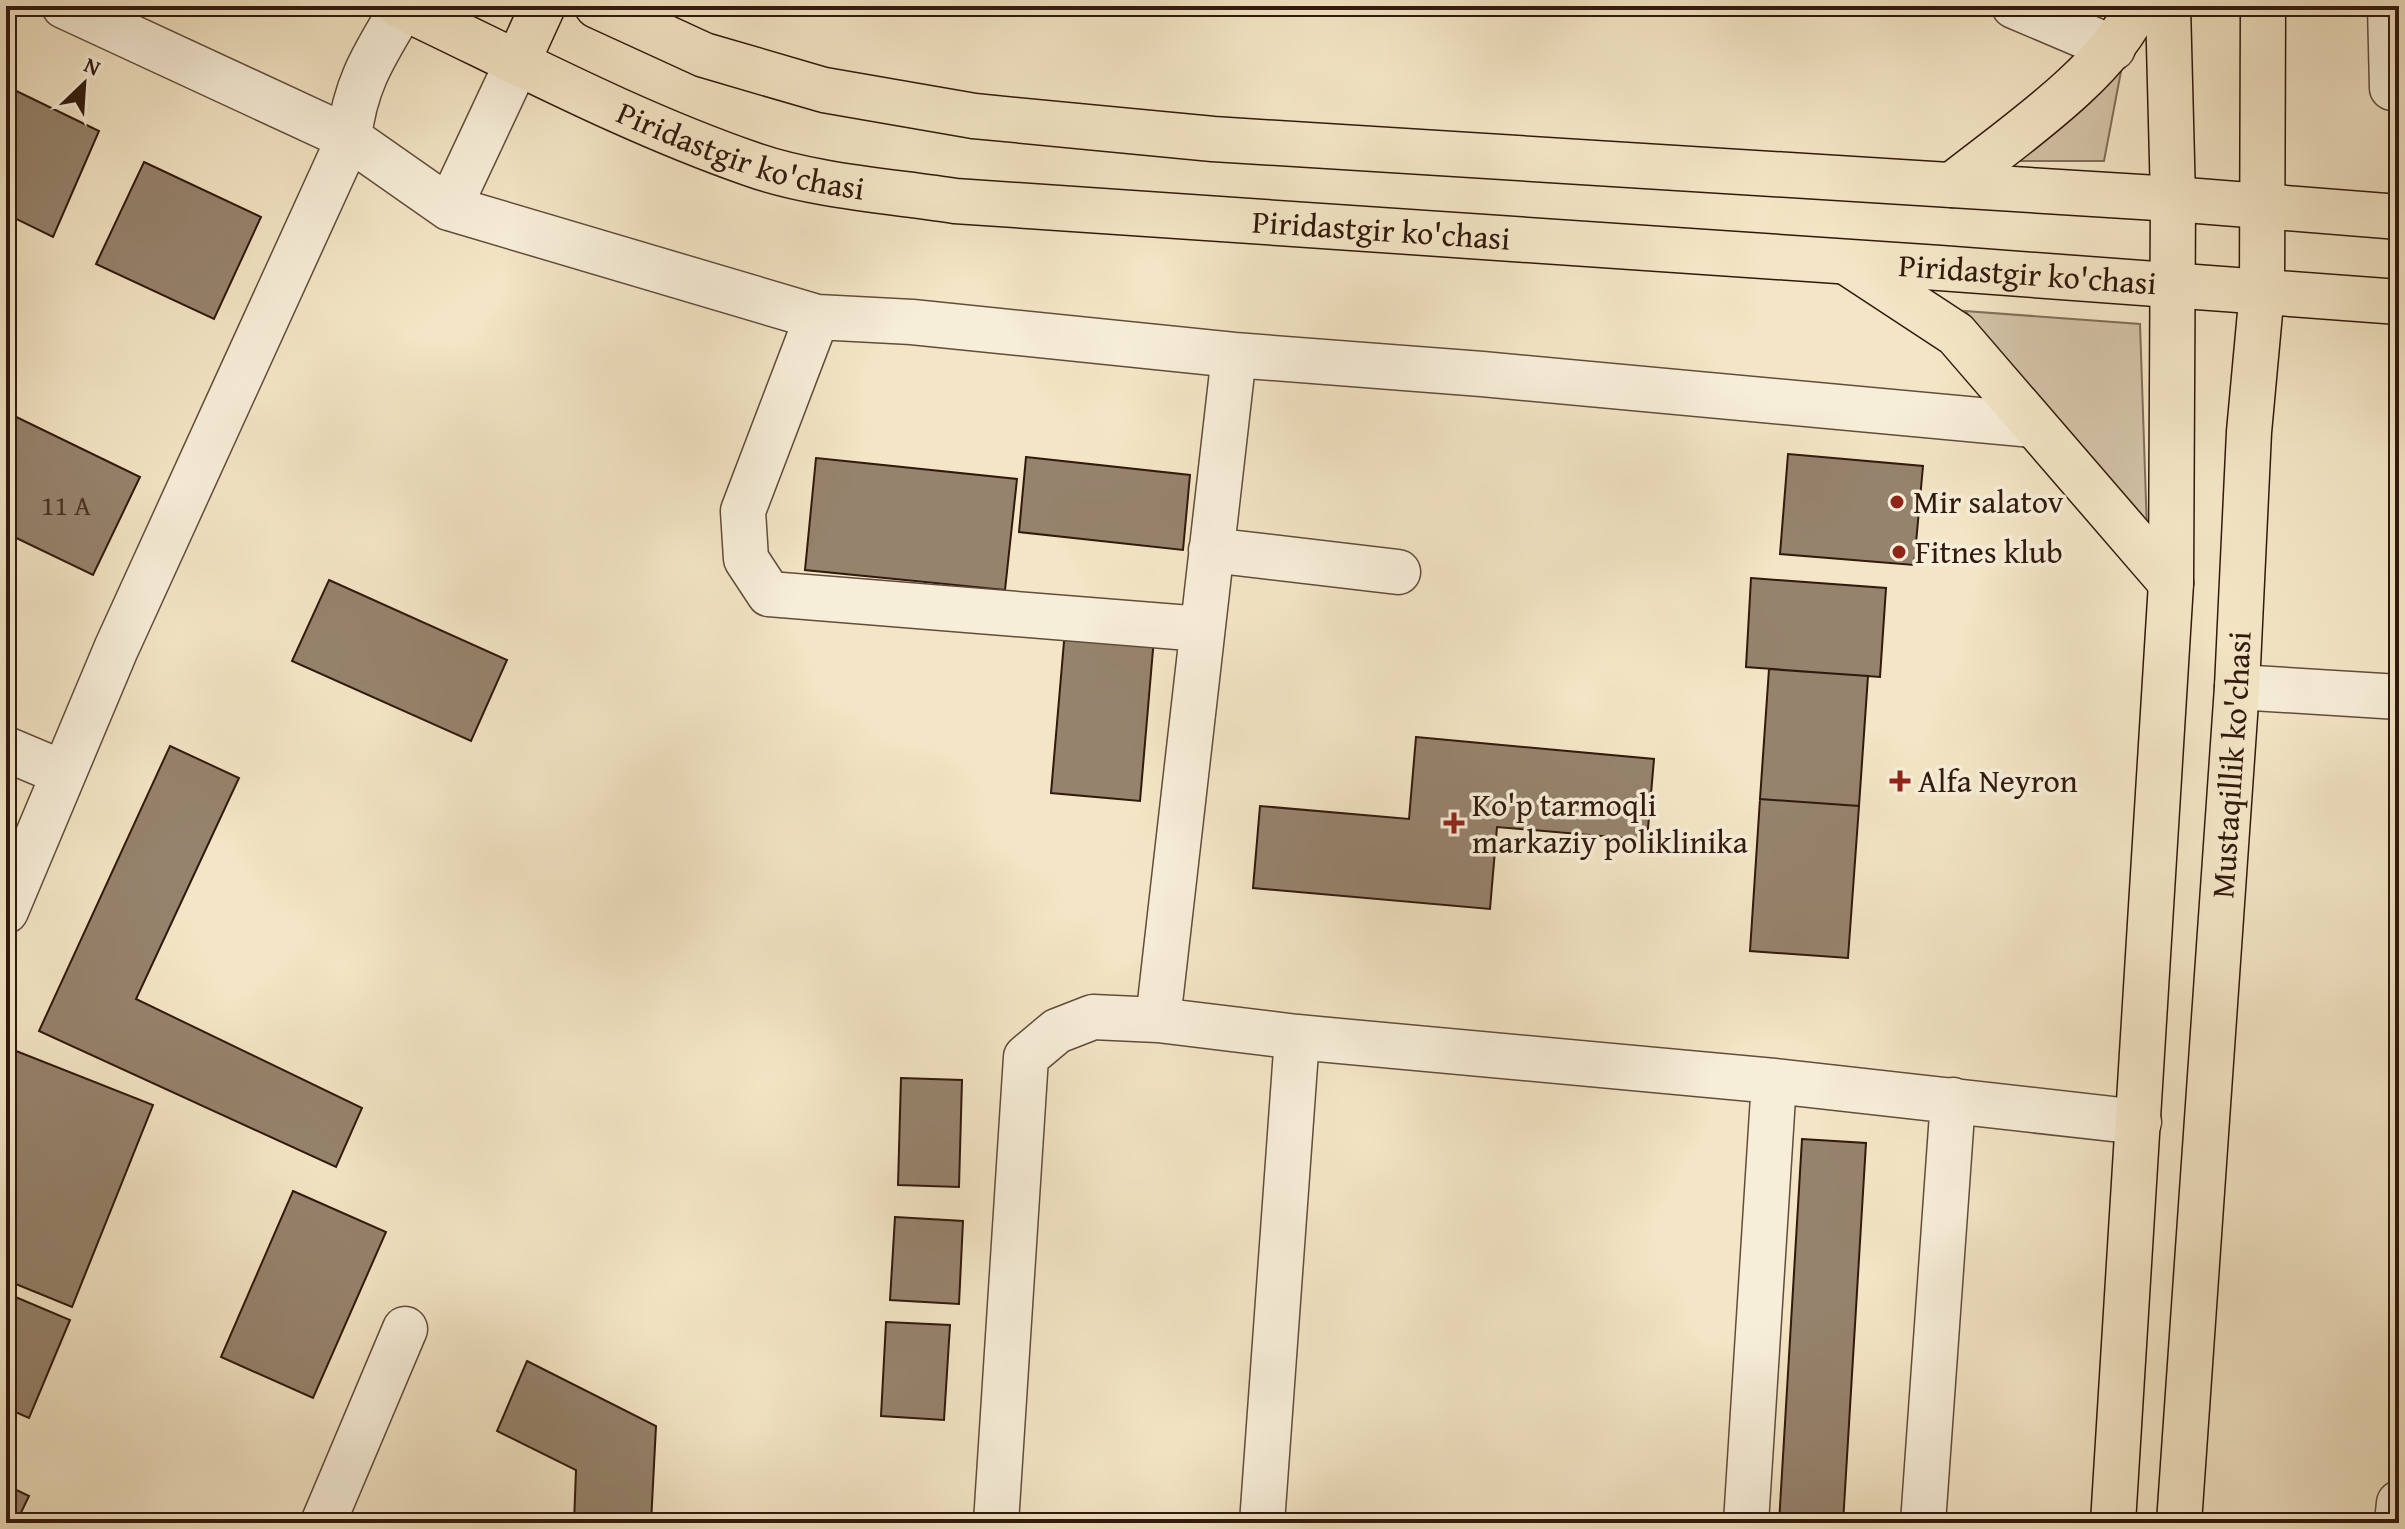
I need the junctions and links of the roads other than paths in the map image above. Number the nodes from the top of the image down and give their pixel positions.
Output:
1 (64, 6) edge
2 (402, 6) edge
3 (543, 6) edge
4 (597, 6) edge
5 (2014, 6) edge
6 (2137, 6) edge
7 (2168, 6) edge
8 (2263, 6) edge
9 (2390, 6) edge
10 (2113, 48) junction
11 (517, 63) junction
12 (2399, 89) edge
13 (349, 138) junction
14 (1952, 185) junction
15 (2173, 199) junction
16 (2264, 206) junction
17 (449, 208) junction
18 (2399, 217) edge
19 (1849, 264) junction
20 (2173, 282) junction
21 (2262, 291) junction
22 (2399, 302) edge
23 (817, 317) junction
24 (1234, 355) junction
25 (2033, 425) junction
26 (1211, 550) junction
27 (1398, 572) dead end
28 (2171, 583) junction
29 (1202, 629) junction
30 (2237, 687) junction
31 (2399, 697) edge
32 (6, 749) edge
33 (63, 773) junction
34 (6, 911) edge
35 (1158, 1020) junction
36 (1297, 1037) junction
37 (1774, 1081) junction
38 (1953, 1100) junction
39 (2139, 1122) junction
40 (2205, 1125) junction
41 (405, 1329) dead end
42 (2399, 1503) edge
43 (323, 1523) edge
44 (996, 1523) edge
45 (1262, 1523) edge
46 (1746, 1523) edge
47 (1923, 1523) edge
48 (2113, 1523) edge
49 (2179, 1523) edge
50 (2397, 1523) edge

1 - 13 lane
2 - 11 main road, Piridastgir ko'chasi
2 - 13 lane
3 - 11 main road
4 - 14 main road
5 - 10 lane
6 - 10 main road
7 - 15 main road
8 - 16 main road, Mustaqillik ko'chasi
9 - 12 lane
10 - 14 main road
11 - 17 lane
11 - 19 main road, Piridastgir ko'chasi
13 - 17 lane
13 - 33 lane
14 - 15 main road
15 - 16 main road
15 - 20 main road
16 - 18 main road
16 - 21 main road, Mustaqillik ko'chasi
17 - 23 lane
19 - 20 main road, Piridastgir ko'chasi
19 - 25 main road
20 - 21 main road, Piridastgir ko'chasi
20 - 28 main road
21 - 22 main road, Piridastgir ko'chasi
21 - 30 main road, Mustaqillik ko'chasi
23 - 24 lane
23 - 29 lane
24 - 25 lane
24 - 26 lane
25 - 28 main road
26 - 27 lane
26 - 29 lane
28 - 39 main road
29 - 35 lane
30 - 31 lane
30 - 40 main road, Mustaqillik ko'chasi
32 - 33 lane
33 - 34 lane
35 - 36 lane
35 - 44 lane
36 - 37 lane
36 - 45 lane
37 - 38 lane
37 - 46 lane
38 - 39 lane
38 - 47 lane
39 - 40 main road
39 - 48 main road
40 - 49 main road, Mustaqillik ko'chasi
41 - 43 lane
42 - 50 lane

